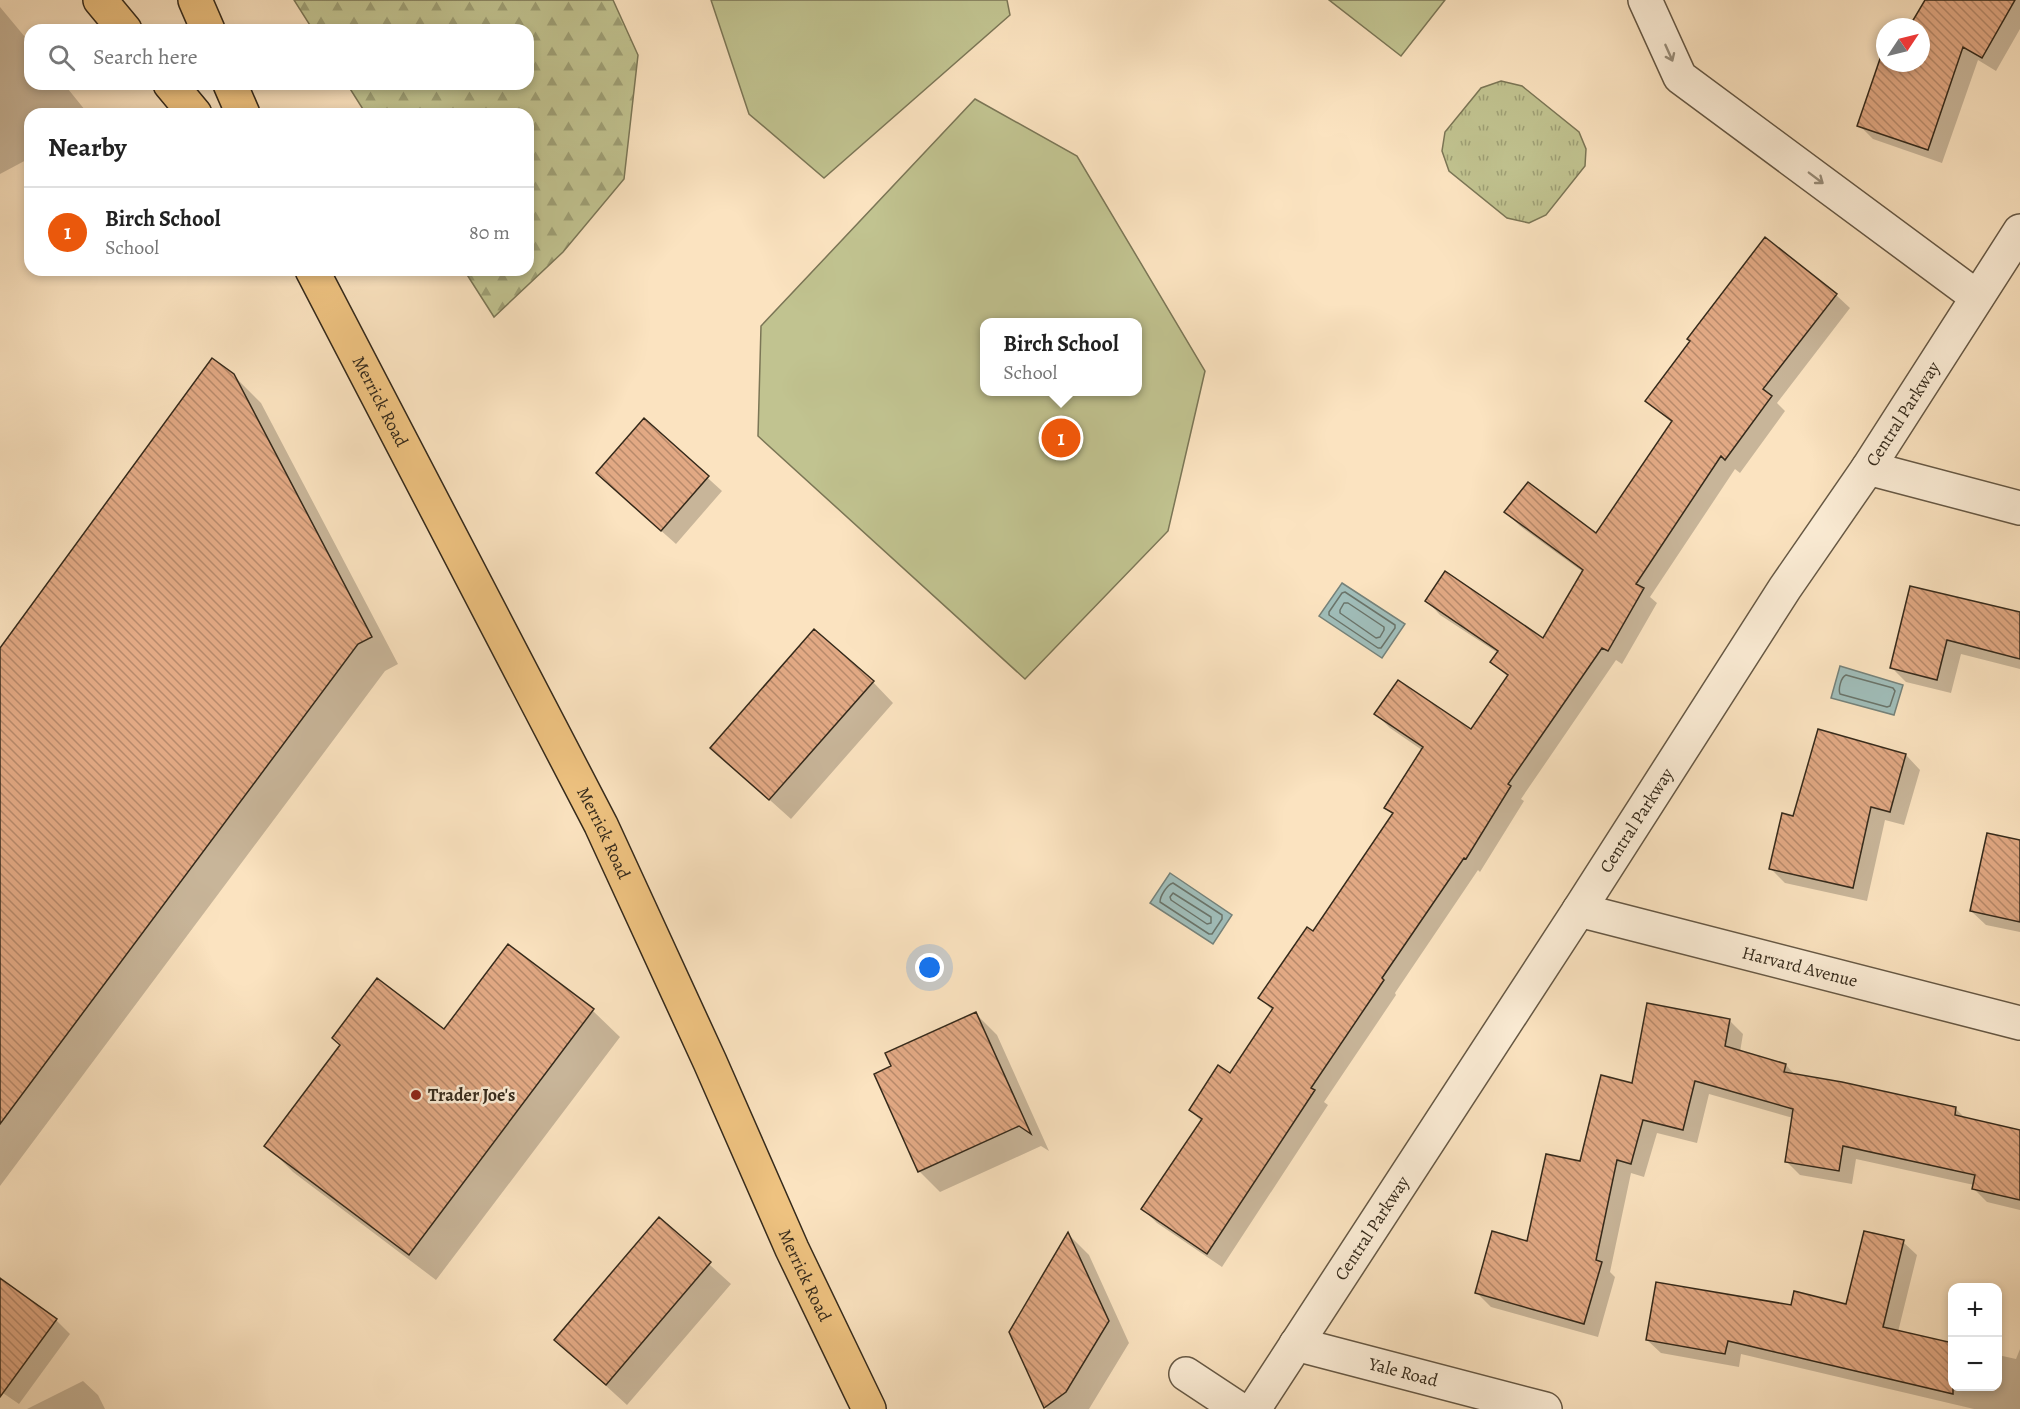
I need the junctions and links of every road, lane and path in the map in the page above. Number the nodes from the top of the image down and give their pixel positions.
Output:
1 (100, 0) edge
2 (195, 0) edge
3 (1645, 0) edge
4 (120, 24) edge
5 (205, 24) edge
6 (175, 90) edge
7 (233, 90) edge
8 (190, 108) edge
9 (240, 108) edge
10 (2020, 231) edge
11 (315, 276) edge
12 (1977, 297) junction
13 (1868, 468) junction
14 (2020, 508) edge
15 (1579, 910) junction
16 (2020, 1023) edge
17 (1296, 1344) junction
18 (1186, 1374) dead end
19 (869, 1409) edge
20 (1239, 1409) edge
21 (1254, 1409) edge
22 (1545, 1409) edge

1 - 4 main road
2 - 5 main road
3 -> 12 street
6 - 8 main road
7 - 9 main road
10 - 12 street, Central Parkway
11 - 19 main road, Merrick Road
12 - 13 street, Central Parkway
13 - 14 street
13 - 15 street, Central Parkway
15 - 16 street, Harvard Avenue
15 - 17 street, Central Parkway
17 - 21 street, Central Parkway
17 - 22 street, Yale Road
18 - 20 street

